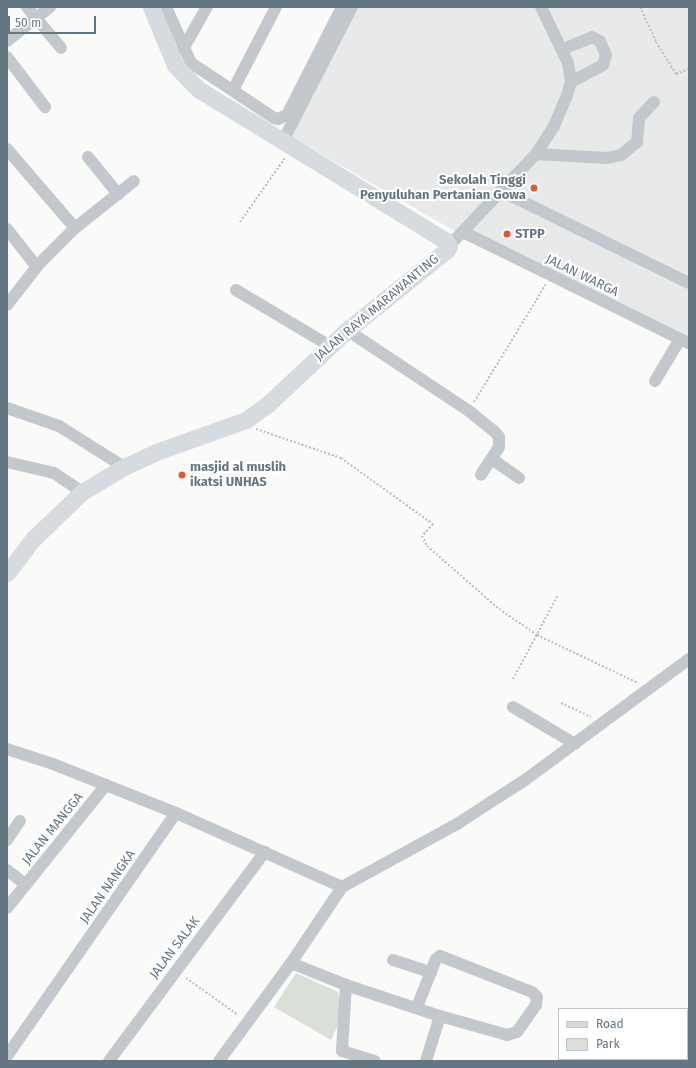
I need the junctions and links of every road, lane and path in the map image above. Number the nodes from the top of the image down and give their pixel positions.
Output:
1 (27, 7) edge
2 (50, 7) edge
3 (151, 7) edge
4 (166, 7) edge
5 (207, 7) edge
6 (276, 7) edge
7 (342, 7) edge
8 (352, 7) edge
9 (541, 7) edge
10 (640, 7) edge
11 (36, 18) junction
12 (7, 41) edge
13 (61, 48) dead end
14 (183, 49) junction
15 (563, 49) junction
16 (7, 57) edge
17 (689, 69) edge
18 (571, 82) junction
19 (233, 90) junction
20 (654, 102) dead end
21 (45, 106) dead end
22 (288, 144) junction
23 (7, 149) edge
24 (536, 154) junction
25 (88, 157) dead end
26 (134, 181) dead end
27 (501, 191) junction
28 (118, 194) junction
29 (240, 222) dead end
30 (75, 228) junction
31 (7, 229) edge
32 (463, 232) junction
33 (449, 246) junction
34 (37, 267) junction
35 (550, 276) junction
36 (689, 283) edge
37 (236, 290) dead end
38 (7, 305) edge
39 (347, 330) junction
40 (684, 341) edge
41 (330, 346) junction
42 (655, 380) dead end
43 (7, 408) edge
44 (469, 411) junction
45 (238, 424) junction
46 (492, 459) junction
47 (7, 462) edge
48 (124, 467) junction
49 (481, 476) dead end
50 (519, 478) dead end
51 (82, 492) junction
52 (7, 574) edge
53 (558, 595) dead end
54 (537, 635) junction
55 (689, 659) edge
56 (513, 679) dead end
57 (648, 687) junction
58 (561, 703) dead end
59 (513, 707) dead end
60 (603, 723) junction
61 (575, 744) junction
62 (7, 749) edge
63 (106, 785) junction
64 (176, 814) junction
65 (20, 821) dead end
66 (7, 840) edge
67 (265, 852) junction
68 (7, 870) edge
69 (26, 885) junction
70 (342, 887) junction
71 (7, 908) edge
72 (393, 960) dead end
73 (292, 963) junction
74 (176, 970) junction
75 (431, 972) junction
76 (346, 985) junction
77 (417, 1007) junction
78 (440, 1016) junction
79 (247, 1022) junction
80 (7, 1056) edge
81 (110, 1061) edge
82 (219, 1061) edge
83 (374, 1061) edge
84 (426, 1061) edge

1 - 11 street
2 - 11 street
3 - 22 street, JALAN RAYA MARAWANTING
4 - 14 street
5 - 14 street
6 - 19 street
7 - 19 street
8 - 22 street
9 - 15 street
10 - 17 path
11 - 12 street
11 - 13 street
14 - 19 street
15 - 18 street
15 - 18 street
16 - 21 street
18 - 24 street
20 - 24 street
22 - 29 path
22 - 33 street, JALAN RAYA MARAWANTING
23 - 30 street
24 - 27 street
25 - 28 street
26 - 28 street
27 - 32 street
27 - 36 street
28 - 30 street
30 - 34 street
31 - 34 street
32 - 33 street
32 - 35 street, JALAN WARGA
33 - 39 street, JALAN RAYA MARAWANTING
34 - 38 street
35 - 40 street, JALAN WARGA
35 - 44 path
37 - 41 street
39 - 41 street, JALAN RAYA MARAWANTING
39 - 44 street
40 - 42 street
41 - 45 street, JALAN RAYA MARAWANTING
43 - 48 street
44 - 46 street
45 - 48 street, JALAN RAYA MARAWANTING
45 - 54 path
46 - 49 street
46 - 50 street
47 - 51 street
48 - 51 street, JALAN RAYA MARAWANTING
51 - 52 street, JALAN RAYA MARAWANTING
53 - 54 path
54 - 56 path
54 - 57 path
55 - 57 street
57 - 60 street
58 - 60 path
59 - 61 street
60 - 61 street
61 - 70 street
62 - 63 street
63 - 64 street
63 - 69 street, JALAN MANGGA
64 - 67 street
64 - 80 street, JALAN NANGKA
65 - 66 street
67 - 70 street
67 - 74 street, JALAN SALAK
68 - 69 street
69 - 71 street, JALAN MANGGA
70 - 73 street
72 - 75 street
73 - 76 street
73 - 79 street
74 - 79 path
74 - 81 street, JALAN SALAK
75 - 77 street
75 - 78 street
76 - 77 street
76 - 83 street
77 - 78 street
78 - 84 street
79 - 82 street

